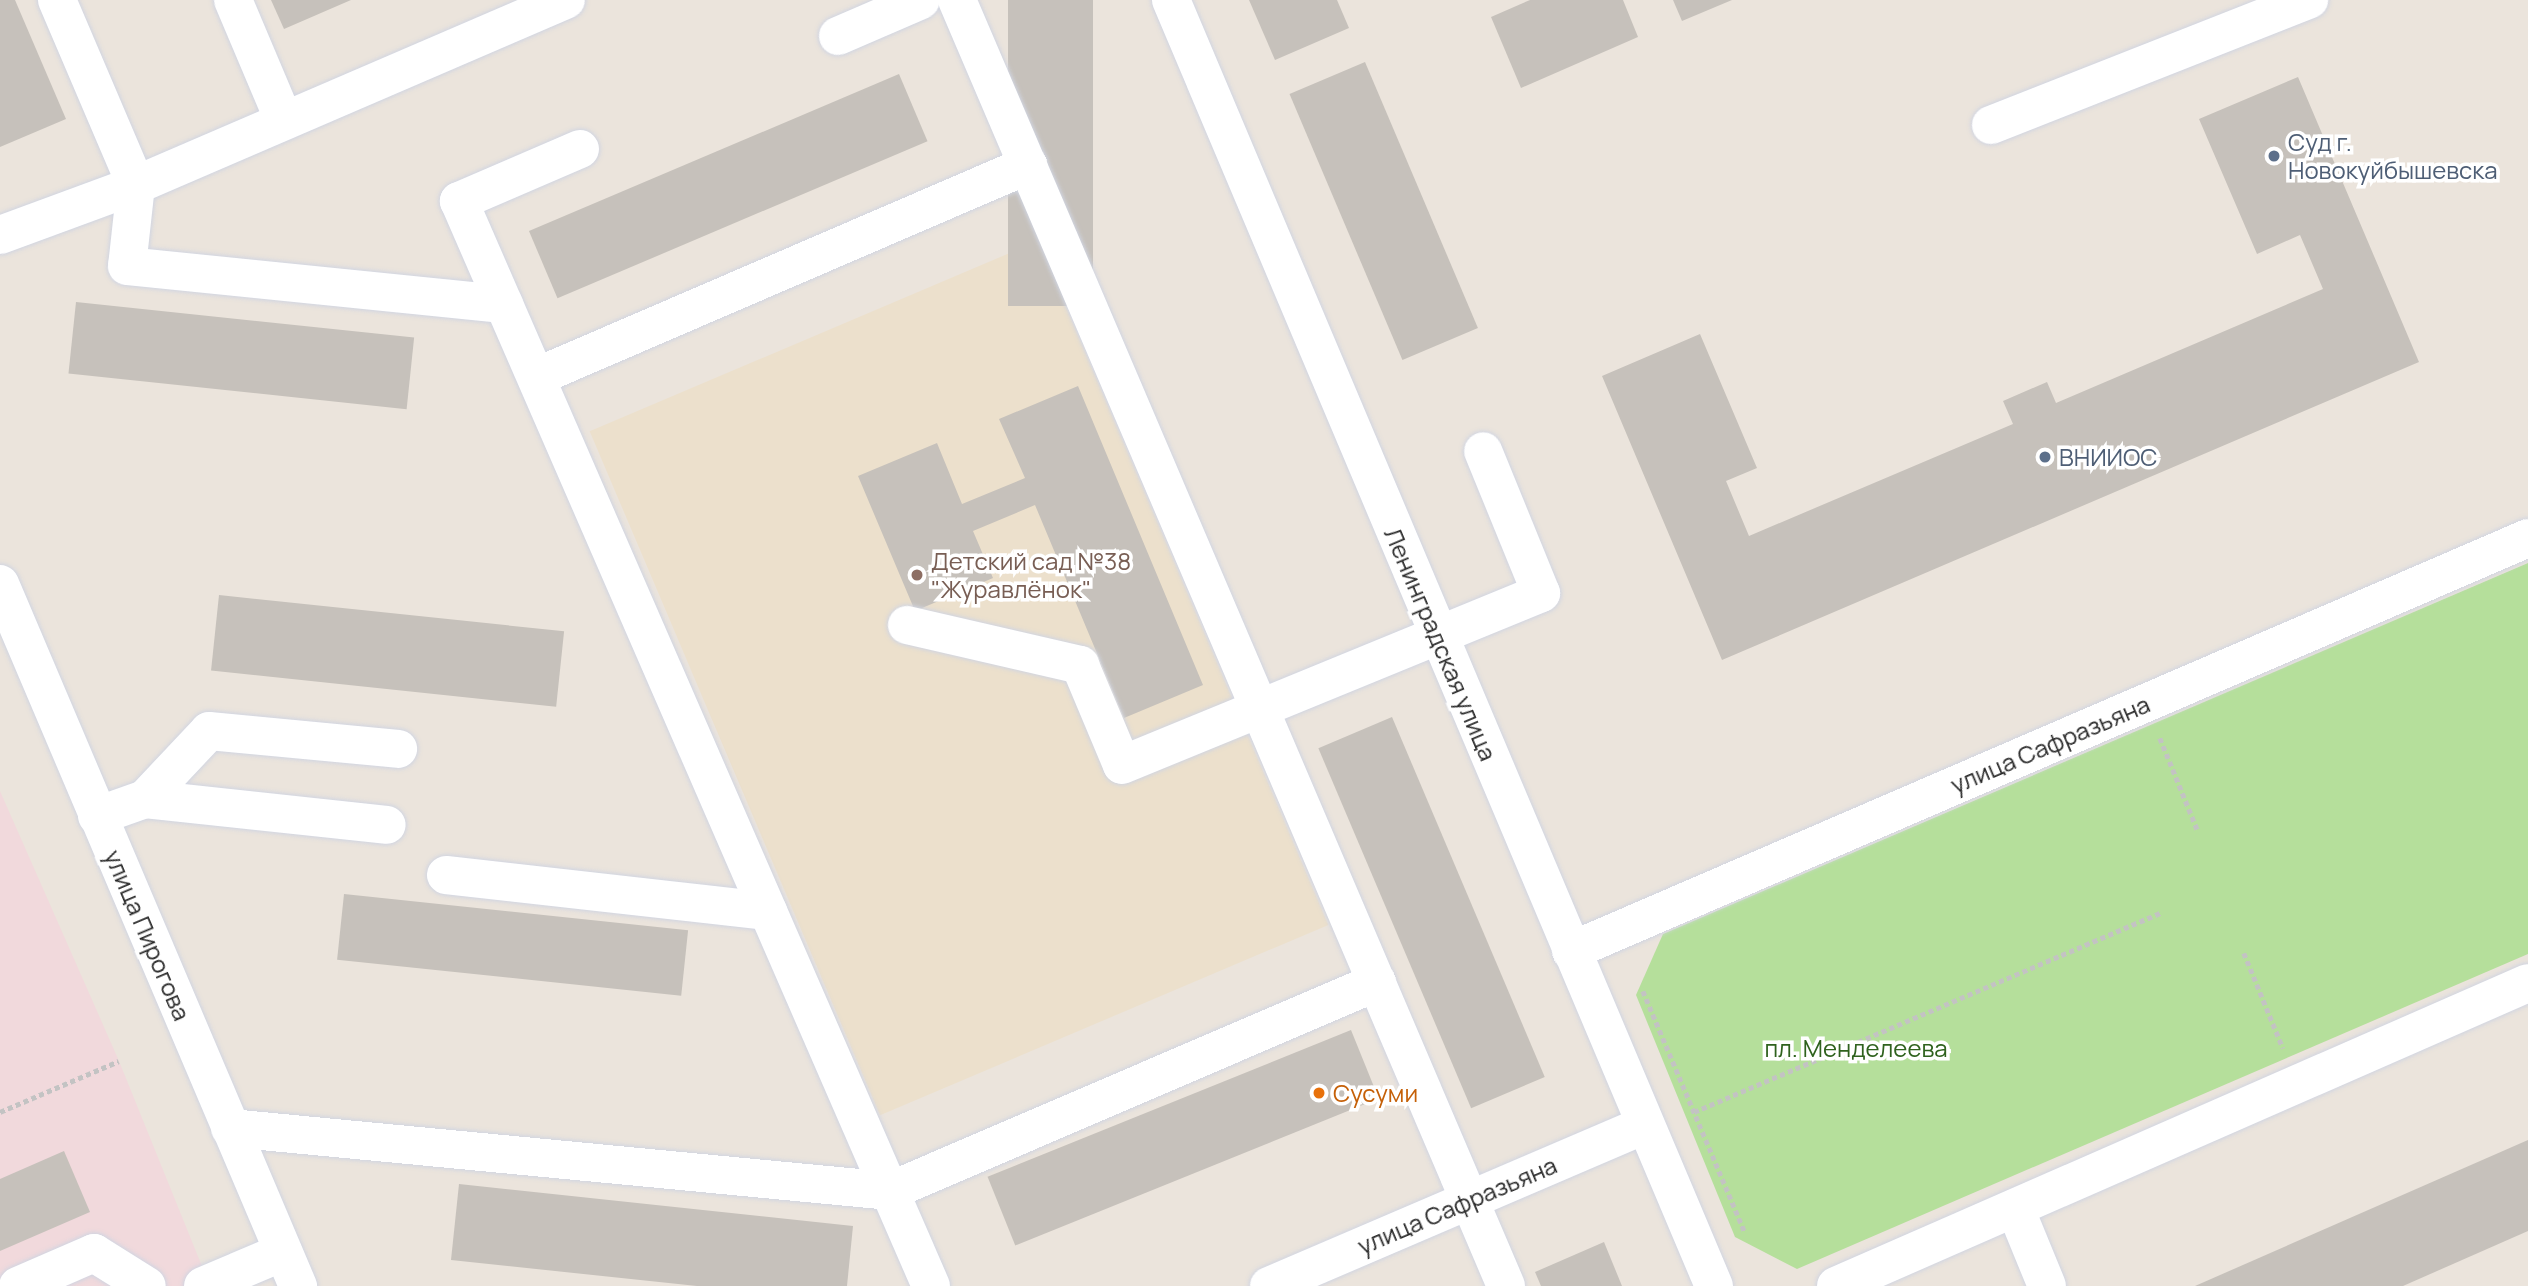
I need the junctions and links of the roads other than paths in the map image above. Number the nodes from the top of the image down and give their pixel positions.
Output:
1 (57, 0) edge
2 (233, 0) edge
3 (921, 0) edge
4 (957, 0) edge
5 (1171, 0) edge
6 (2309, 0) edge
7 (553, 3) edge
8 (838, 36) dead end
9 (284, 121) junction
10 (1991, 125) dead end
11 (580, 149) dead end
12 (1028, 165) junction
13 (136, 185) junction
14 (0, 235) edge
15 (504, 304) junction
16 (536, 377) junction
17 (1483, 451) dead end
18 (2528, 538) edge
19 (0, 584) edge
20 (907, 625) dead end
21 (1437, 636) junction
22 (1258, 707) junction
23 (398, 749) dead end
24 (145, 799) junction
25 (97, 816) junction
26 (387, 825) dead end
27 (446, 875) dead end
28 (768, 911) junction
29 (1571, 951) junction
30 (1377, 982) junction
31 (2528, 983) edge
32 (1645, 1125) junction
33 (230, 1128) junction
34 (890, 1191) junction
35 (1470, 1200) junction
36 (2015, 1208) junction
37 (283, 1252) junction
38 (19, 1286) edge
39 (147, 1286) edge
40 (203, 1286) edge
41 (298, 1286) edge
42 (931, 1286) edge
43 (1269, 1286) edge
44 (1506, 1286) edge
45 (1714, 1286) edge
46 (1836, 1286) edge
47 (2047, 1286) edge

1 - 13 street
2 - 9 street
3 - 8 street
4 - 12 street
5 - 21 street, Ленинградская улица
6 - 10 street
7 - 9 street
9 - 13 street
11 - 15 street
12 - 16 street
12 - 22 street
13 - 14 street
13 - 15 street
15 - 16 street
16 - 28 street
17 - 21 street
18 - 29 street, улица Сафразьяна
19 - 25 street, улица Пирогова
20 - 22 street
21 - 22 street
21 - 29 street, Ленинградская улица
22 - 30 street
23 - 24 street
24 - 25 street
24 - 26 street
25 - 33 street, улица Пирогова
27 - 28 street
28 - 34 street
29 - 32 street, Ленинградская улица
30 - 34 street
30 - 35 street
31 - 36 street
32 - 35 street, улица Сафразьяна
32 - 45 street, Ленинградская улица
33 - 34 street
33 - 37 street, улица Пирогова
34 - 42 street
35 - 43 street, улица Сафразьяна
35 - 44 street
36 - 46 street
36 - 47 street
37 - 40 street
37 - 41 street, улица Пирогова
38 - 39 street

